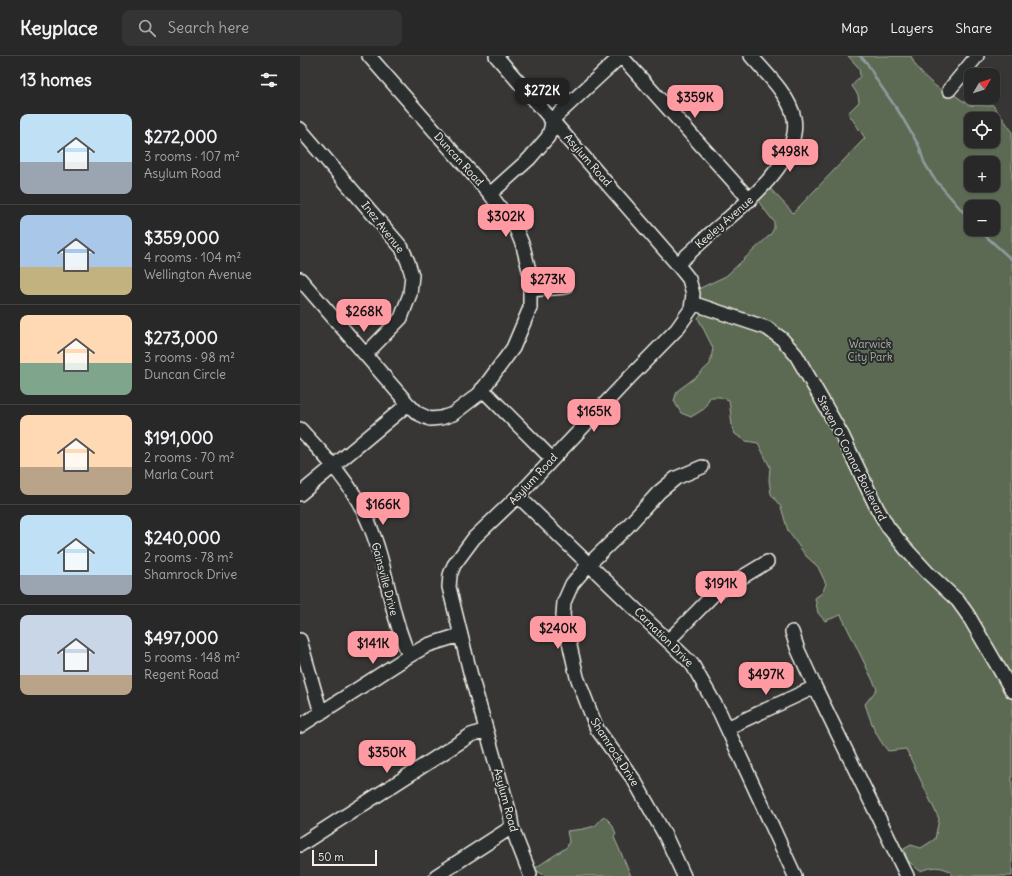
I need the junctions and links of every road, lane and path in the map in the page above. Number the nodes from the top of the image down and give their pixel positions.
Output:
1 (369, 56) edge
2 (496, 56) edge
3 (621, 56) edge
4 (751, 56) edge
5 (977, 56) edge
6 (949, 90) dead end
7 (552, 120) junction
8 (300, 129) edge
9 (490, 194) junction
10 (750, 200) junction
11 (677, 264) junction
12 (300, 279) edge
13 (565, 287) dead end
14 (530, 290) junction
15 (692, 303) junction
16 (366, 354) junction
17 (482, 389) junction
18 (408, 404) junction
19 (300, 429) edge
20 (552, 459) junction
21 (333, 466) junction
22 (702, 467) dead end
23 (300, 494) edge
24 (518, 496) junction
25 (767, 562) dead end
26 (589, 564) junction
27 (792, 632) dead end
28 (460, 635) junction
29 (300, 640) edge
30 (669, 640) junction
31 (409, 656) junction
32 (815, 686) junction
33 (1012, 691) edge
34 (321, 713) junction
35 (300, 726) edge
36 (727, 728) junction
37 (486, 730) junction
38 (512, 826) junction
39 (300, 845) edge
40 (530, 874) dead end
41 (436, 876) edge
42 (684, 876) edge
43 (795, 876) edge
44 (908, 876) edge

1 - 9 street, Duncan Road
2 - 7 street, Asylum Road
3 - 7 street
3 - 10 street
4 - 10 street, Keeley Avenue
5 - 6 street
7 - 9 street
7 - 11 street, Asylum Road
8 - 16 street, Inez Avenue
9 - 14 street, Duncan Road
10 - 11 street, Keeley Avenue
11 - 15 street, Asylum Road
12 - 16 street, Duncan Road
13 - 14 street
14 - 17 street, Duncan Road
15 - 20 street, Asylum Road
15 - 33 street, Steven O' Connor Boulevard
16 - 18 street, Duncan Road
17 - 18 street, Duncan Road
17 - 20 street
18 - 21 street
19 - 21 street, Gainsville Drive
20 - 24 street, Asylum Road
21 - 23 street
21 - 31 street, Gainsville Drive
22 - 26 street, Shamrock Drive
24 - 26 street, Carnation Drive
24 - 28 street, Asylum Road
25 - 30 street
26 - 30 street, Carnation Drive
26 - 42 street, Shamrock Drive
27 - 32 street
28 - 31 street
28 - 37 street, Asylum Road
29 - 34 street
30 - 36 street, Carnation Drive
31 - 34 street
32 - 36 street
32 - 44 street
34 - 35 street
36 - 43 street, Carnation Drive
37 - 38 street, Asylum Road
37 - 39 street
38 - 40 street, Asylum Road
38 - 41 street

